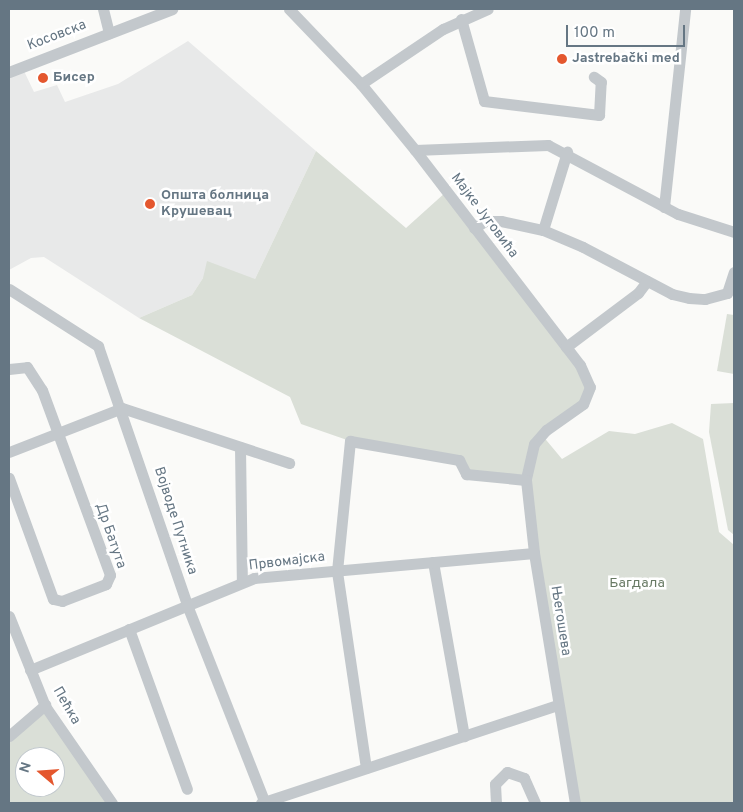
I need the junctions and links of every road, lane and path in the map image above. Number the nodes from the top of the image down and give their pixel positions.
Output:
1 (103, 9) edge
2 (172, 9) edge
3 (289, 9) edge
4 (488, 9) edge
5 (685, 9) edge
6 (461, 19) junction
7 (109, 32) junction
8 (9, 72) edge
9 (594, 77) dead end
10 (362, 84) junction
11 (415, 150) junction
12 (566, 152) junction
13 (664, 208) junction
14 (474, 228) junction
15 (543, 230) junction
16 (734, 232) edge
17 (734, 272) edge
18 (647, 281) junction
19 (9, 289) edge
20 (731, 289) edge
21 (566, 348) junction
22 (9, 369) edge
23 (122, 408) junction
24 (57, 434) junction
25 (534, 444) joint
26 (240, 447) junction
27 (9, 452) edge
28 (290, 463) dead end
29 (9, 478) edge
30 (526, 480) junction
31 (534, 553) junction
32 (433, 562) junction
33 (337, 571) junction
34 (242, 582) junction
35 (187, 605) junction
36 (9, 616) edge
37 (129, 629) junction
38 (30, 670) junction
39 (45, 705) junction
40 (558, 705) junction
41 (9, 736) edge
42 (464, 736) junction
43 (366, 768) junction
44 (187, 789) dead end
45 (112, 803) edge
46 (264, 803) edge
47 (496, 803) edge
48 (535, 803) edge
49 (575, 803) edge

1 - 7 street
2 - 7 street, Косовска
3 - 10 street, Мајке Југовића
4 - 6 street
5 - 13 street
6 - 9 street
6 - 10 street
7 - 8 street, Косовска
10 - 11 street, Мајке Југовића
11 - 12 street
11 - 14 street, Мајке Југовића
12 - 13 street
12 - 15 street
13 - 16 street
14 - 15 street
14 - 21 street, Мајке Југовића
15 - 18 street
17 - 20 street
18 - 20 street
18 - 21 street
19 - 23 street, Војводе Путника
21 - 25 street, Мајке Југовића
22 - 24 street, Др Батута
23 - 24 street
23 - 26 street
23 - 35 street, Војводе Путника
24 - 27 street
24 - 29 street, Др Батута
25 - 30 street, Његошева
26 - 28 street
26 - 34 street
30 - 31 street, Његошева
30 - 33 street
31 - 32 street, Првомајска
31 - 40 street, Његошева
32 - 33 street, Првомајска
32 - 42 street
33 - 34 street, Првомајска
33 - 43 street
34 - 35 street, Првомајска
35 - 37 street, Првомајска
35 - 46 street, Војводе Путника
36 - 38 street, Пећка
37 - 38 street, Првомајска
37 - 44 street
38 - 39 street, Пећка
39 - 41 street
39 - 45 street, Пећка
40 - 42 street
40 - 49 street, Његошева
42 - 43 street
43 - 46 street
47 - 48 street

